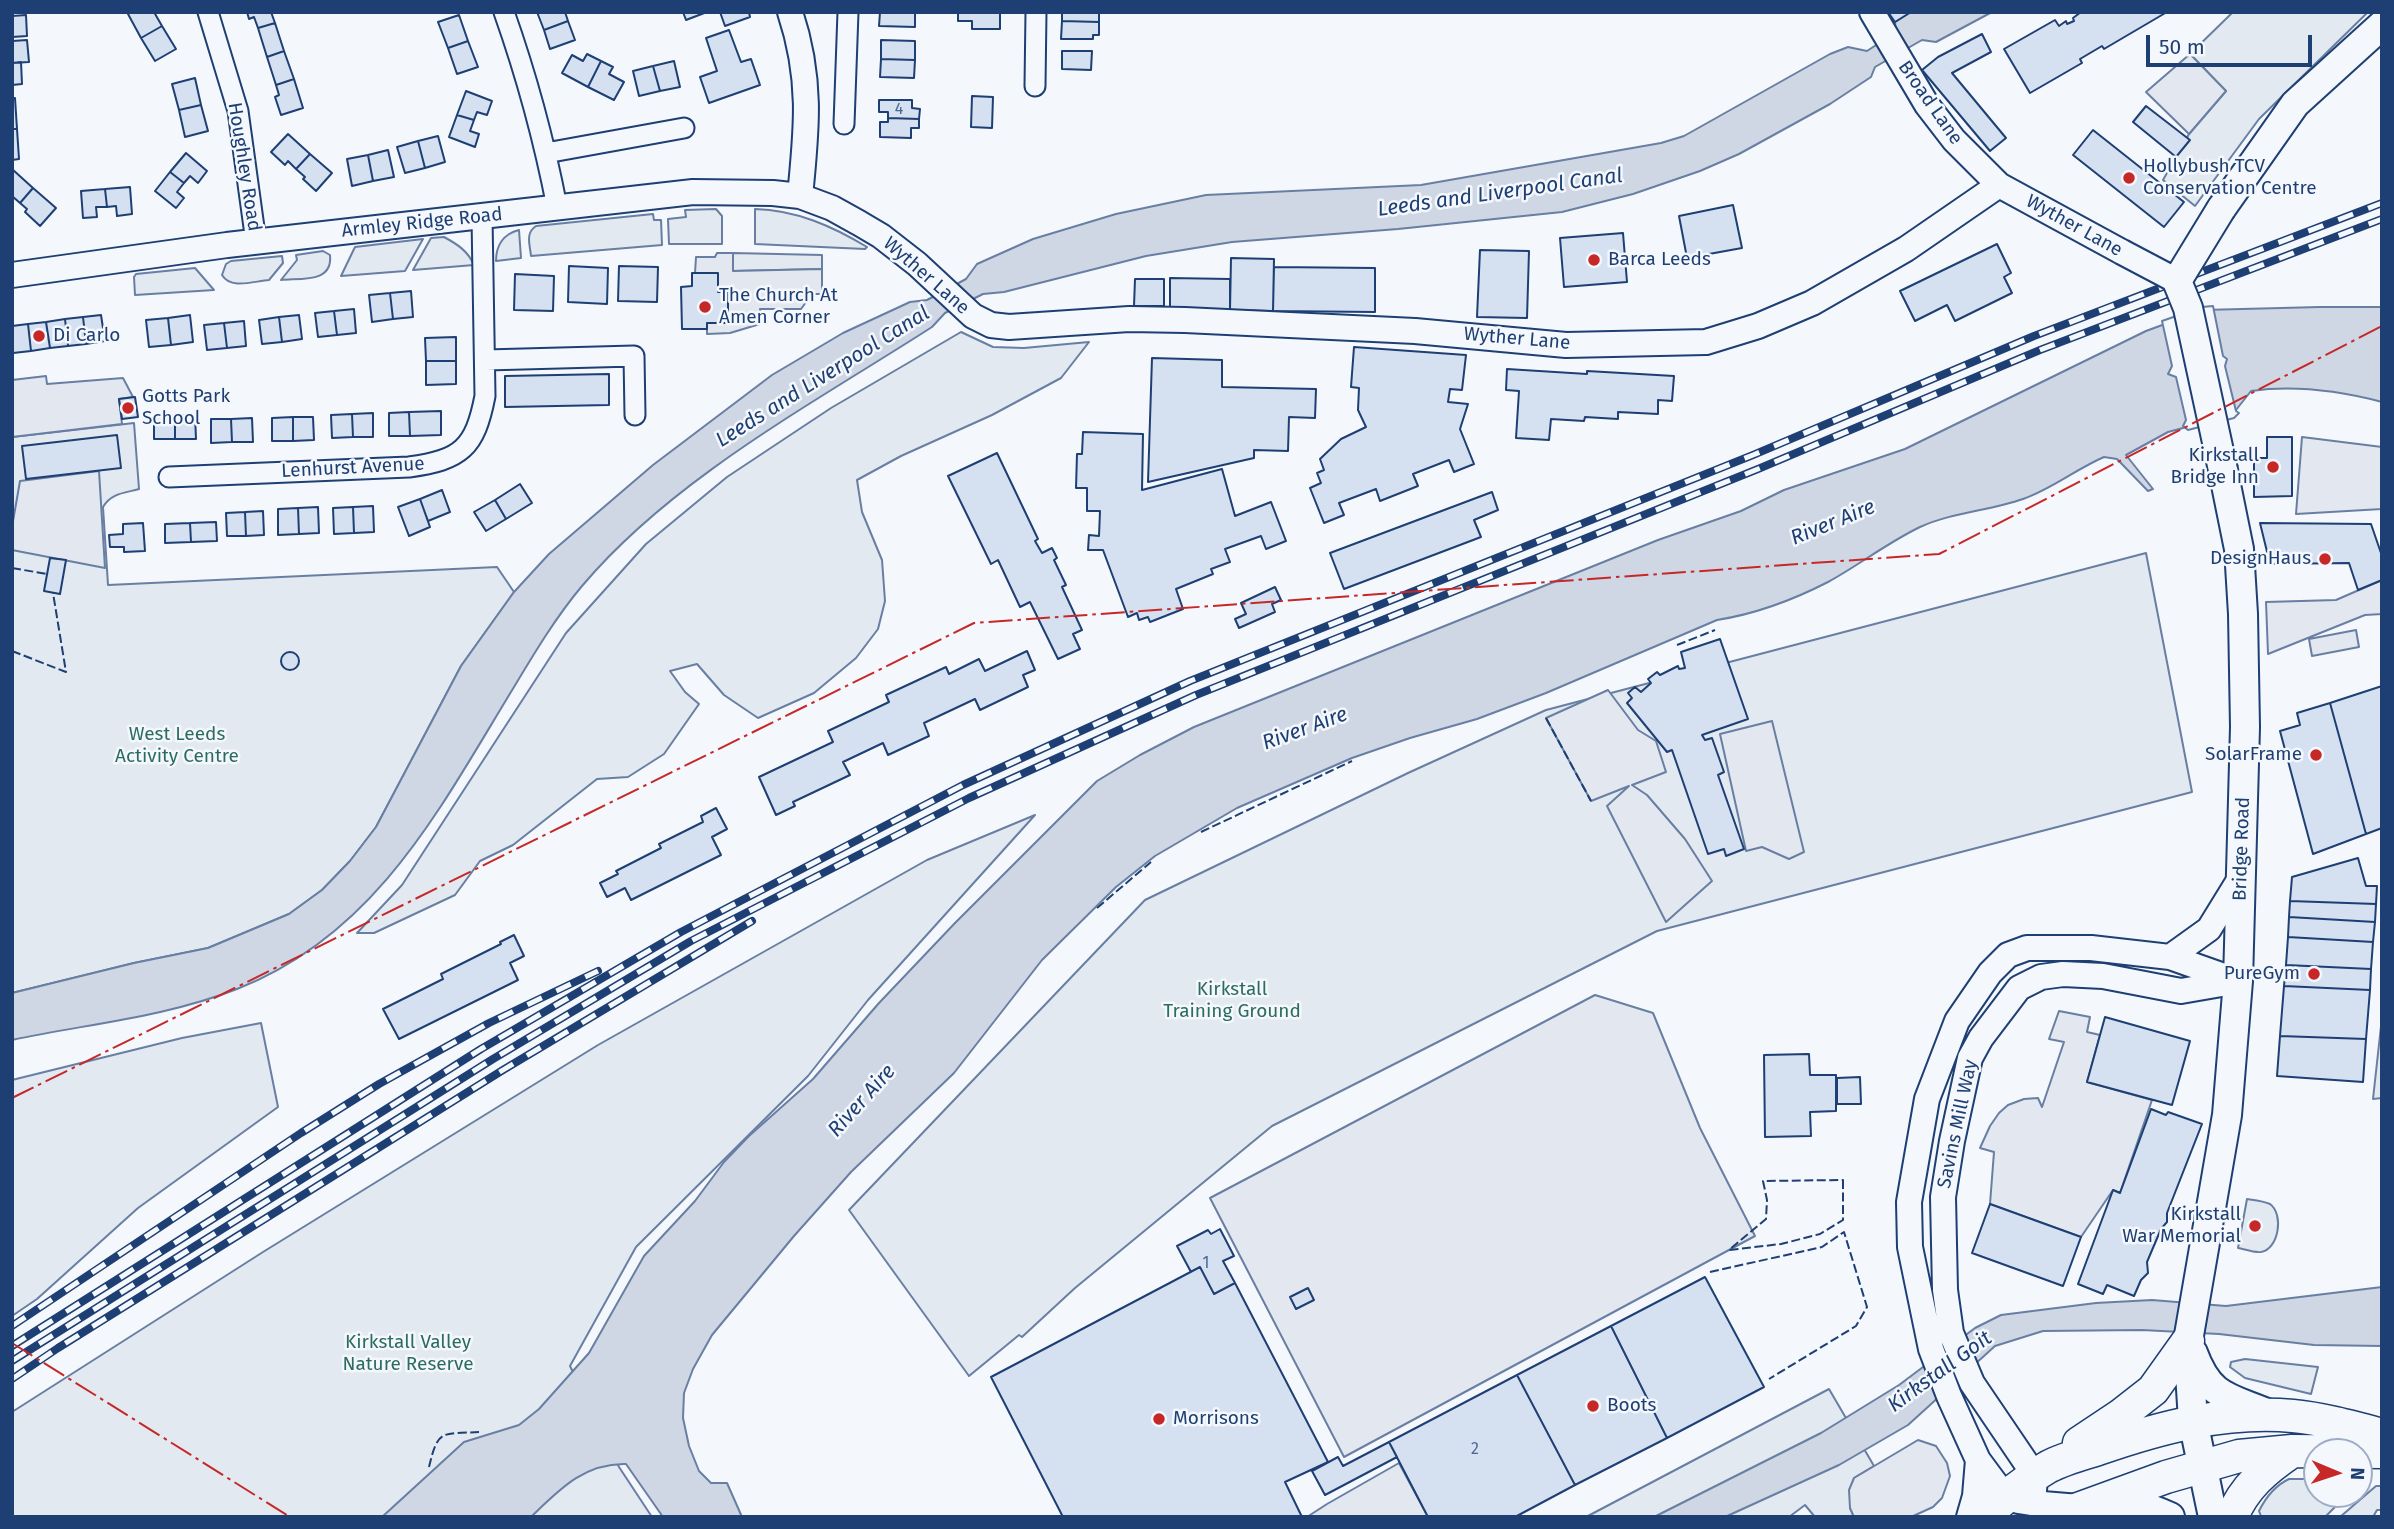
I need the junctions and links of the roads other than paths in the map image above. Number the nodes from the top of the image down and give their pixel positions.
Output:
1 (208, 12) edge
2 (504, 12) edge
3 (790, 12) edge
4 (848, 12) edge
5 (1036, 12) edge
6 (1874, 15) edge
7 (2382, 25) edge
8 (1035, 86) dead end
9 (844, 124) dead end
10 (684, 128) dead end
11 (546, 153) junction
12 (1999, 185) junction
13 (800, 196) junction
14 (557, 207) junction
15 (832, 208) joint
16 (482, 217) junction
17 (256, 242) junction
18 (12, 275) edge
19 (2177, 281) junction
20 (486, 360) junction
21 (635, 415) dead end
22 (169, 477) dead end
23 (2241, 877) junction
24 (2170, 957) junction
25 (2238, 981) junction
26 (1957, 1021) junction
27 (1981, 1038) junction
28 (2188, 1341) junction
29 (2272, 1416) junction
30 (2186, 1422) junction
31 (2382, 1435) edge
32 (2292, 1451) junction
33 (2382, 1452) edge
34 (1978, 1460) junction
35 (2203, 1465) junction
36 (2040, 1494) edge
37 (1969, 1517) edge
38 (2170, 1517) edge
39 (2213, 1517) edge
40 (2232, 1517) edge

1 - 17 street, Houghley Road
2 - 11 street
3 - 13 street
4 - 9 street
5 - 8 street
6 - 12 street, Broad Lane
7 - 19 main road, bridge
10 - 11 street
11 - 14 street
12 - 15 street, Wyther Lane
12 - 19 street, Wyther Lane, bridge
13 - 14 street, Armley Ridge Road
13 - 15 street, Armley Ridge Road
14 - 16 street, Armley Ridge Road
16 - 17 street, Armley Ridge Road
16 - 20 street, Lenhurst Avenue
17 - 18 street, Armley Ridge Road
19 - 23 main road, Bridge Road, bridge
20 - 21 street
20 - 22 street, Lenhurst Avenue
23 - 24 street
23 - 25 main road, Bridge Road
24 - 25 street, Savins Mill Way
24 - 26 street, Savins Mill Way
25 - 27 street, Savins Mill Way
25 - 28 main road, Bridge Road
26 - 27 street
26 - 34 street, Savins Mill Way
27 - 36 street, Savins Mill Way
28 - 29 main road
28 - 30 main road, Bridge Road
28 - 36 main road
29 - 30 main road
29 - 31 main road
30 - 35 main road, Bridge Road
30 - 36 main road
32 - 33 main road
32 - 35 main road
32 - 40 main road
34 - 36 street
34 - 37 street, Savins Mill Way
35 - 36 main road
35 - 39 main road, Bridge Road
36 - 38 main road

